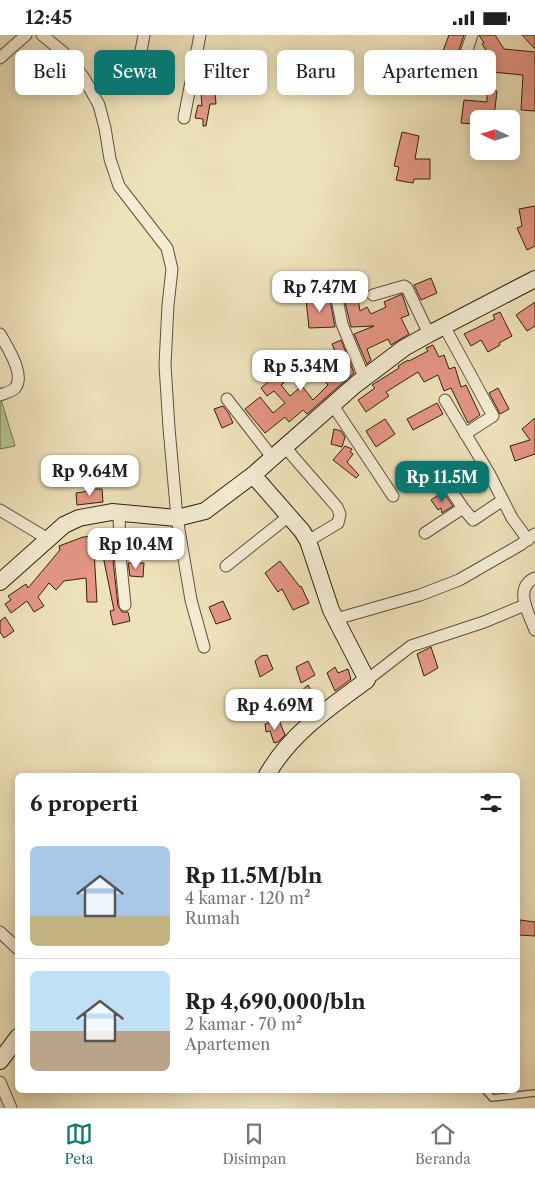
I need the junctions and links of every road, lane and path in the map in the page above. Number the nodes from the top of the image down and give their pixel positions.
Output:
1 (26, 35) edge
2 (42, 35) edge
3 (144, 35) edge
4 (200, 35) edge
5 (472, 35) edge
6 (141, 50) edge
7 (467, 50) edge
8 (0, 58) edge
9 (184, 118) dead end
10 (535, 279) edge
11 (374, 295) dead end
12 (337, 299) dead end
13 (444, 326) junction
14 (0, 334) edge
15 (429, 334) junction
16 (364, 377) junction
17 (0, 395) edge
18 (227, 399) dead end
19 (445, 401) dead end
20 (332, 404) junction
21 (465, 434) junction
22 (278, 451) junction
23 (438, 471) dead end
24 (253, 475) junction
25 (393, 496) dead end
26 (503, 500) junction
27 (463, 508) junction
28 (0, 511) edge
29 (119, 513) junction
30 (289, 516) junction
31 (177, 518) junction
32 (425, 533) dead end
33 (532, 537) edge
34 (48, 539) junction
35 (308, 541) junction
36 (226, 566) dead end
37 (535, 578) edge
38 (0, 582) edge
39 (125, 605) dead end
40 (525, 605) junction
41 (336, 619) junction
42 (535, 630) edge
43 (204, 647) dead end
44 (367, 680) junction
45 (268, 773) edge
46 (0, 932) edge
47 (15, 946) edge
48 (15, 1041) edge
49 (0, 1061) edge
50 (0, 1082) edge
51 (488, 1093) edge
52 (535, 1093) edge
53 (11, 1108) edge

1 - 8 street
2 - 31 street
3 - 6 street
4 - 9 street
5 - 7 street
10 - 13 street
11 - 15 street
12 - 16 street
13 - 15 street
13 - 21 street
14 - 17 street
15 - 16 street
16 - 20 street
18 - 22 street
19 - 21 street
20 - 22 street
20 - 25 street
21 - 26 street
22 - 24 street
22 - 35 street
23 - 27 street
24 - 30 street
24 - 31 street
26 - 27 street
26 - 33 street
27 - 32 street
28 - 34 street
29 - 31 street
29 - 34 street
29 - 39 street
30 - 35 street
30 - 36 street
31 - 43 street
33 - 41 street
34 - 38 street
35 - 41 street
37 - 40 street
40 - 42 street
40 - 44 street
41 - 44 street
44 - 45 street
46 - 47 street
48 - 49 street
50 - 53 street
51 - 52 lane

